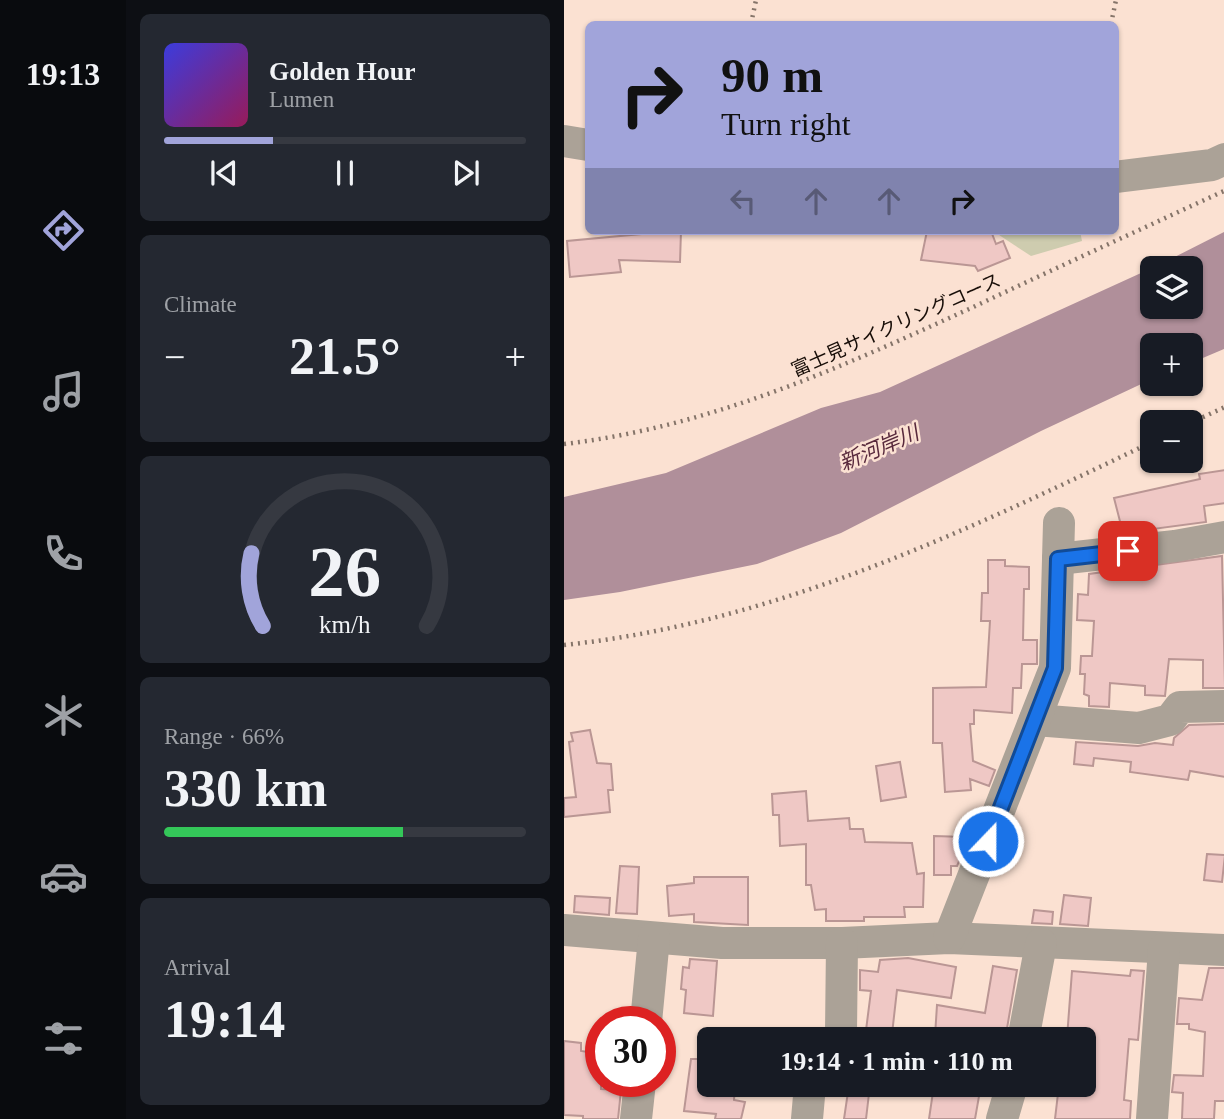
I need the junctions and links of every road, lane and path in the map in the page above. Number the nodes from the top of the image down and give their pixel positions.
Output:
1 (756, 0) edge
2 (1116, 0) edge
3 (752, 21) edge
4 (1112, 21) edge
5 (564, 141) edge
6 (585, 144) edge
7 (1224, 159) edge
8 (1119, 177) edge
9 (1224, 191) edge
10 (1224, 407) edge
11 (1203, 417) edge
12 (564, 444) edge
13 (1140, 447) edge
14 (1059, 523) dead end
15 (1224, 537) edge
16 (1058, 559) junction
17 (564, 645) edge
18 (1224, 706) edge
19 (1035, 720) junction
20 (564, 930) edge
21 (654, 938) junction
22 (949, 938) junction
23 (842, 943) junction
24 (1041, 944) junction
25 (1164, 949) junction
26 (1224, 950) edge
27 (648, 1006) edge
28 (841, 1027) edge
29 (1025, 1027) edge
30 (638, 1097) edge
31 (809, 1097) edge
32 (1008, 1097) edge
33 (636, 1119) edge
34 (807, 1119) edge
35 (1002, 1119) edge
36 (1152, 1119) edge

1 - 3 path
2 - 4 path
5 - 6 street
7 - 8 street
9 - 12 path, 富士見サイクリングコース
10 - 11 path
13 - 17 path
14 - 16 street
15 - 16 street
16 - 19 street
18 - 19 street
19 - 22 street
20 - 21 street
21 - 23 street
21 - 27 street
22 - 23 street
22 - 24 street
23 - 28 street
24 - 25 street
24 - 29 street
25 - 26 street
25 - 36 street
30 - 33 street
31 - 34 street
32 - 35 street

